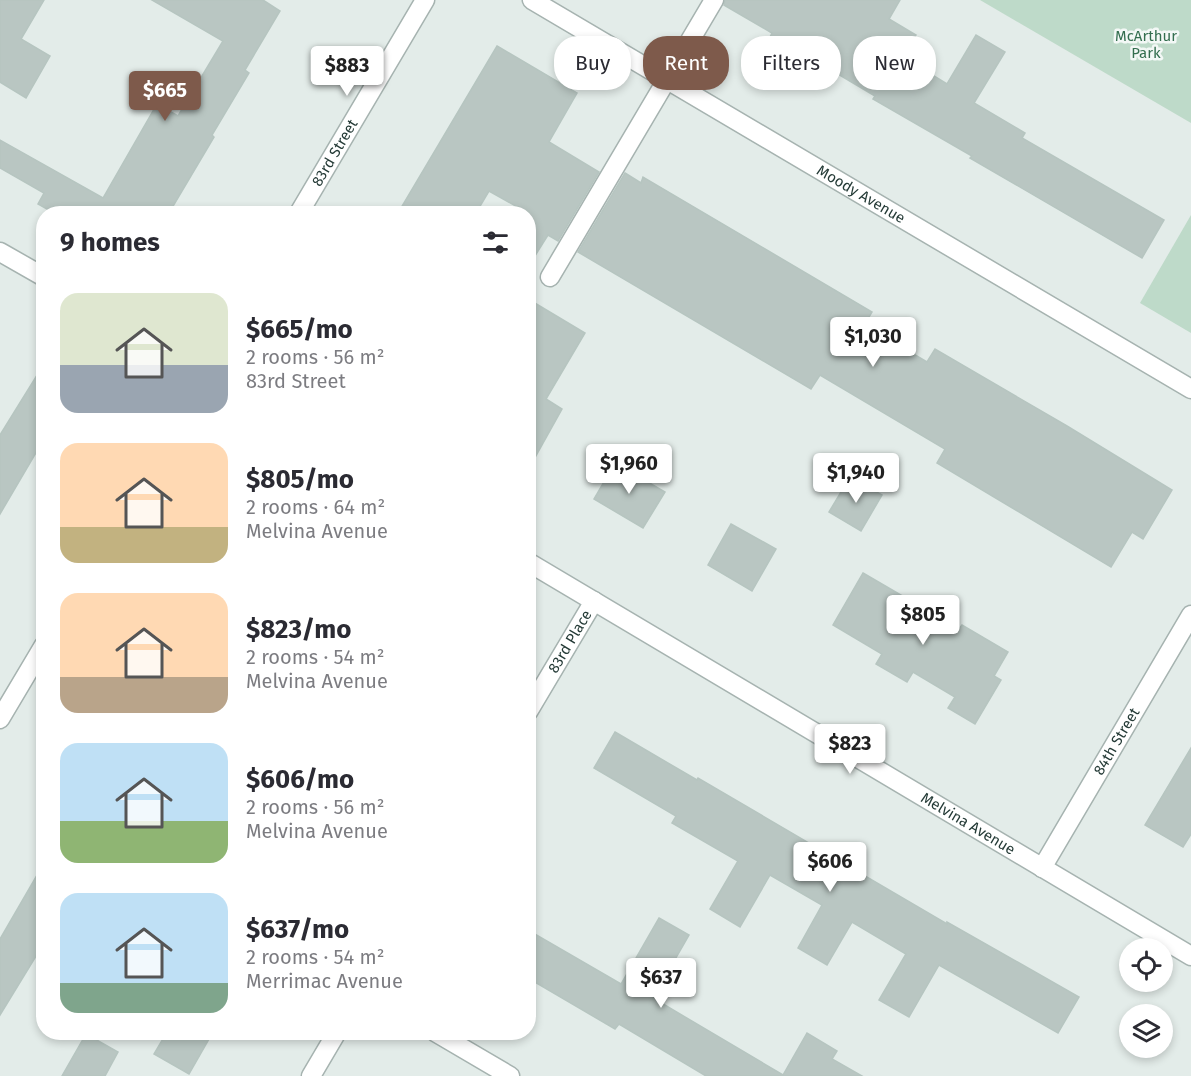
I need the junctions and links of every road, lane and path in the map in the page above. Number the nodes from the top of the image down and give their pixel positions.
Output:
1 (425, 0) edge
2 (532, 0) edge
3 (714, 0) edge
4 (693, 36) edge
5 (643, 65) edge
6 (660, 90) edge
7 (686, 90) edge
8 (303, 206) edge
9 (0, 252) edge
10 (36, 272) edge
11 (550, 277) dead end
12 (1191, 389) edge
13 (536, 567) edge
14 (594, 601) junction
15 (1191, 615) edge
16 (36, 658) edge
17 (536, 699) edge
18 (0, 718) edge
19 (1042, 868) junction
20 (1191, 956) edge
21 (332, 1040) edge
22 (449, 1040) edge
23 (311, 1076) edge
24 (510, 1076) edge

1 - 8 street, 83rd Street
2 - 5 street, Moody Avenue
3 - 4 street
6 - 11 street
7 - 12 street, Moody Avenue
9 - 10 street
13 - 14 street, Melvina Avenue
14 - 17 street, 83rd Place
14 - 19 street, Melvina Avenue
15 - 19 street, 84th Street
16 - 18 street
19 - 20 street, Melvina Avenue
21 - 23 street
22 - 24 street

